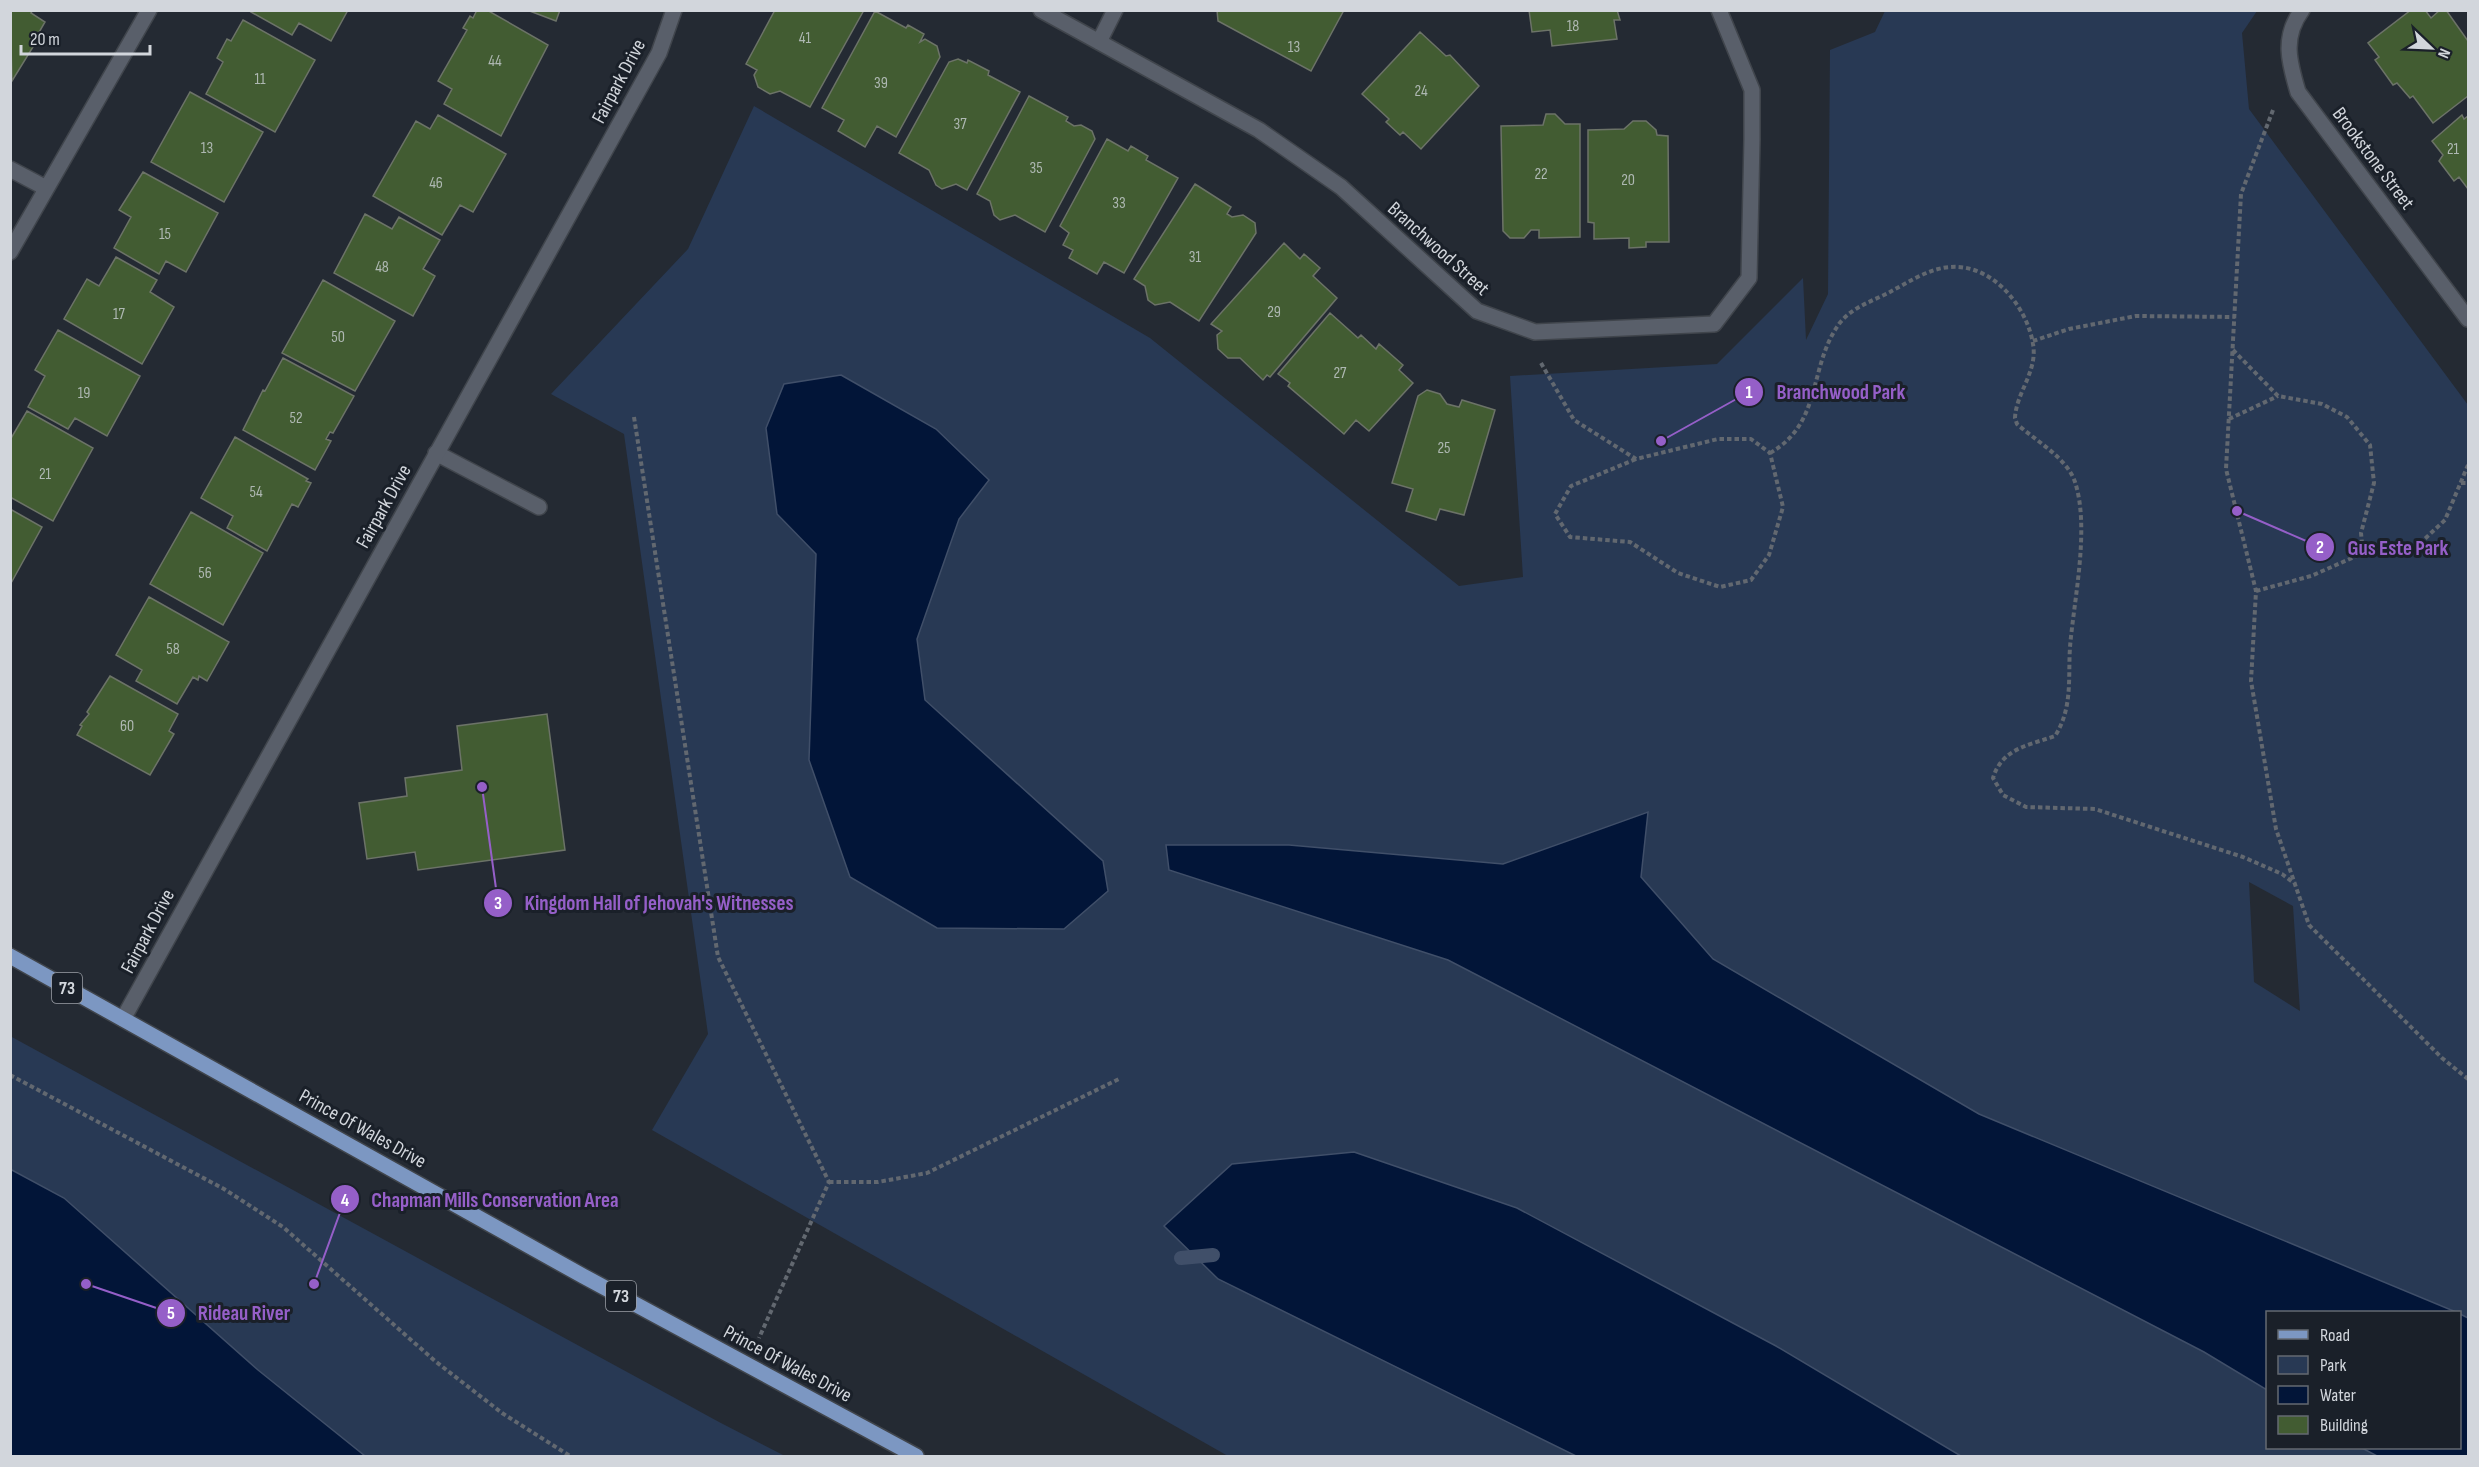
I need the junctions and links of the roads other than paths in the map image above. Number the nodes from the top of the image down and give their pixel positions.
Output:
1 (149, 10) edge
2 (674, 10) edge
3 (1041, 10) edge
4 (1115, 10) edge
5 (1719, 10) edge
6 (2302, 10) edge
7 (1099, 42) junction
8 (10, 169) edge
9 (46, 188) junction
10 (10, 252) edge
11 (2469, 319) edge
12 (436, 453) junction
13 (539, 507) dead end
14 (10, 956) edge
15 (123, 1019) junction
16 (916, 1456) edge

1 - 9 street
2 - 12 street, Fairpark Drive
3 - 7 street, Branchwood Street
4 - 7 street
5 - 7 street, Branchwood Street
6 - 11 street, Brookstone Street
8 - 9 street
9 - 10 street
12 - 13 street
12 - 15 street, Fairpark Drive
14 - 15 main road, Prince Of Wales Drive / 73
15 - 16 main road, Prince Of Wales Drive / 73

